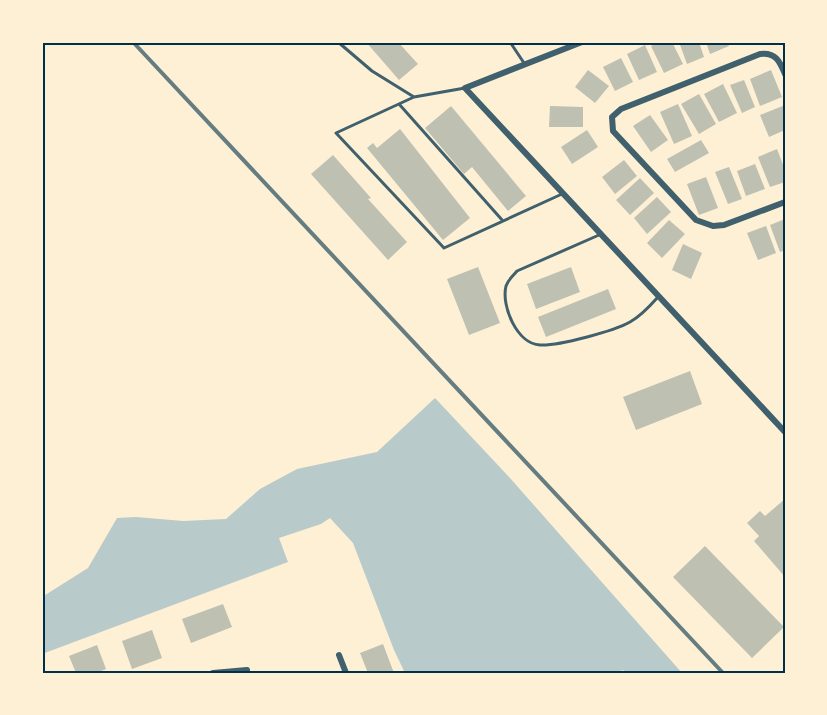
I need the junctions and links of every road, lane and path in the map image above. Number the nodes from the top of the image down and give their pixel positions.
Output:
1 (338, 42) edge
2 (510, 42) edge
3 (582, 42) edge
4 (525, 64) junction
5 (785, 75) edge
6 (465, 88) junction
7 (414, 97) junction
8 (399, 104) junction
9 (563, 194) junction
10 (785, 202) edge
11 (503, 221) junction
12 (601, 234) junction
13 (658, 296) junction
14 (785, 432) edge
15 (339, 655) dead end
16 (247, 670) dead end
17 (213, 673) edge
18 (346, 673) edge

1 - 7 lane
2 - 4 lane
3 - 4 street
4 - 6 street
5 - 10 street
6 - 7 lane
6 - 9 street
7 - 8 lane
8 - 11 lane
8 - 11 lane
9 - 11 lane
9 - 12 street
12 - 13 street
12 - 13 lane
13 - 14 street
15 - 18 street
16 - 17 street

